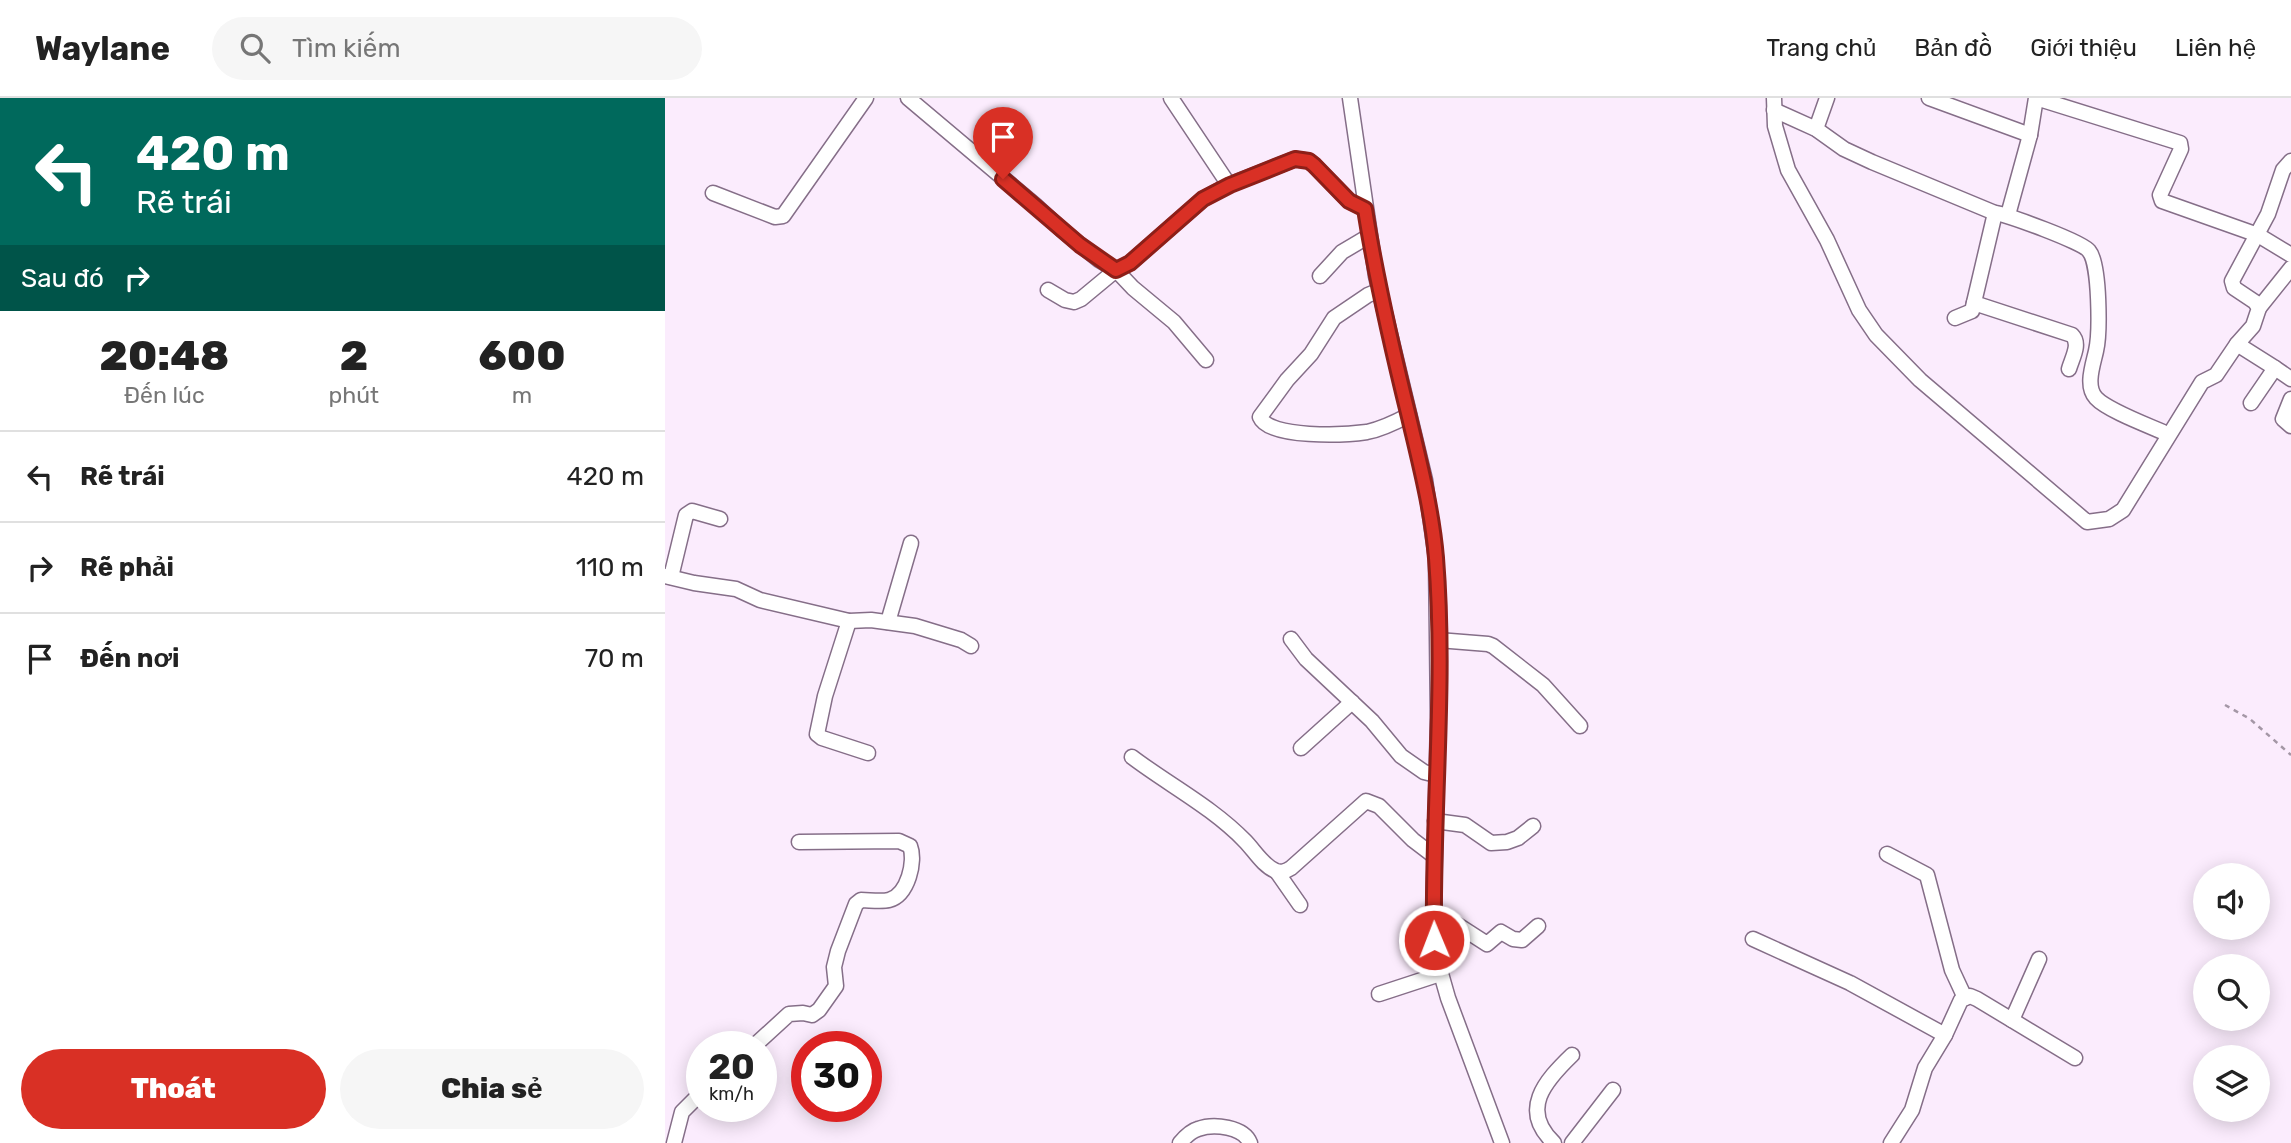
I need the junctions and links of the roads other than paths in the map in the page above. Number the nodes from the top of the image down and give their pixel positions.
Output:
1 (866, 98) edge
2 (908, 98) edge
3 (1171, 98) edge
4 (1350, 98) edge
5 (1827, 98) edge
6 (1929, 98) edge
7 (1774, 104) edge
8 (1817, 129) junction
9 (2029, 135) junction
10 (2291, 161) edge
11 (1230, 185) junction
12 (713, 194) dead end
13 (1365, 209) junction
14 (2002, 214) junction
15 (2258, 234) junction
16 (1369, 236) junction
17 (2291, 255) edge
18 (2291, 268) edge
19 (1116, 270) junction
20 (1320, 276) dead end
21 (1048, 290) dead end
22 (1380, 290) junction
23 (1974, 303) junction
24 (2259, 308) junction
25 (1955, 318) dead end
26 (2237, 344) junction
27 (1206, 360) dead end
28 (2275, 368) junction
29 (2069, 369) dead end
30 (2291, 379) edge
31 (2291, 399) edge
32 (2251, 403) dead end
33 (1409, 415) junction
34 (2291, 426) edge
35 (2163, 432) dead end
36 (720, 519) dead end
37 (911, 543) dead end
38 (668, 576) edge
39 (849, 621) junction
40 (888, 622) junction
41 (1291, 639) dead end
42 (1438, 640) junction
43 (971, 646) dead end
44 (1352, 702) junction
45 (1580, 726) dead end
46 (1301, 748) dead end
47 (868, 753) dead end
48 (1132, 757) dead end
49 (1436, 775) junction
50 (1435, 821) junction
51 (1533, 827) dead end
52 (799, 842) dead end
53 (1887, 855) dead end
54 (1434, 856) junction
55 (1277, 872) junction
56 (1300, 905) dead end
57 (1434, 913) junction
58 (1538, 926) dead end
59 (1753, 939) dead end
60 (2039, 958) dead end
61 (1440, 974) junction
62 (1378, 994) dead end
63 (1965, 998) junction
64 (2012, 1020) junction
65 (770, 1031) edge
66 (1945, 1035) junction
67 (1572, 1055) dead end
68 (2075, 1058) dead end
69 (1613, 1090) dead end
70 (686, 1108) edge
71 (674, 1143) edge
72 (1180, 1143) edge
73 (1250, 1143) edge
74 (1503, 1143) edge
75 (1554, 1143) edge
76 (1572, 1143) edge
77 (1891, 1143) edge

1 - 12 street
2 - 19 street
3 - 11 street
4 - 13 street
5 - 8 street
6 - 9 street
7 - 8 street
7 - 26 street
8 - 14 street
9 - 14 street
9 - 15 street
10 - 15 street
11 - 13 street
11 - 19 street
13 - 16 street
14 - 23 street
14 - 35 street
15 - 17 street
15 - 24 street
16 - 20 street
16 - 22 street
18 - 24 street
19 - 21 street
19 - 27 street
22 - 33 street
22 - 33 street
23 - 25 street
23 - 29 street
24 - 26 street
26 - 28 street
28 - 30 street
28 - 32 street
31 - 34 street
33 - 42 street
36 - 38 street
37 - 40 street
38 - 39 street
39 - 40 street
39 - 47 street
40 - 43 street
41 - 44 street
42 - 45 street
42 - 49 street
44 - 46 street
44 - 49 street
48 - 55 street
49 - 50 street
50 - 51 street
50 - 54 street
52 - 65 street
53 - 63 street
54 - 55 street
54 - 57 street
55 - 56 street
57 - 58 street
57 - 61 street
59 - 66 street
60 - 64 street
61 - 62 street
61 - 74 street
63 - 64 street
63 - 66 street
64 - 68 street
66 - 77 street
67 - 75 street
69 - 76 street
70 - 71 street
72 - 73 street

